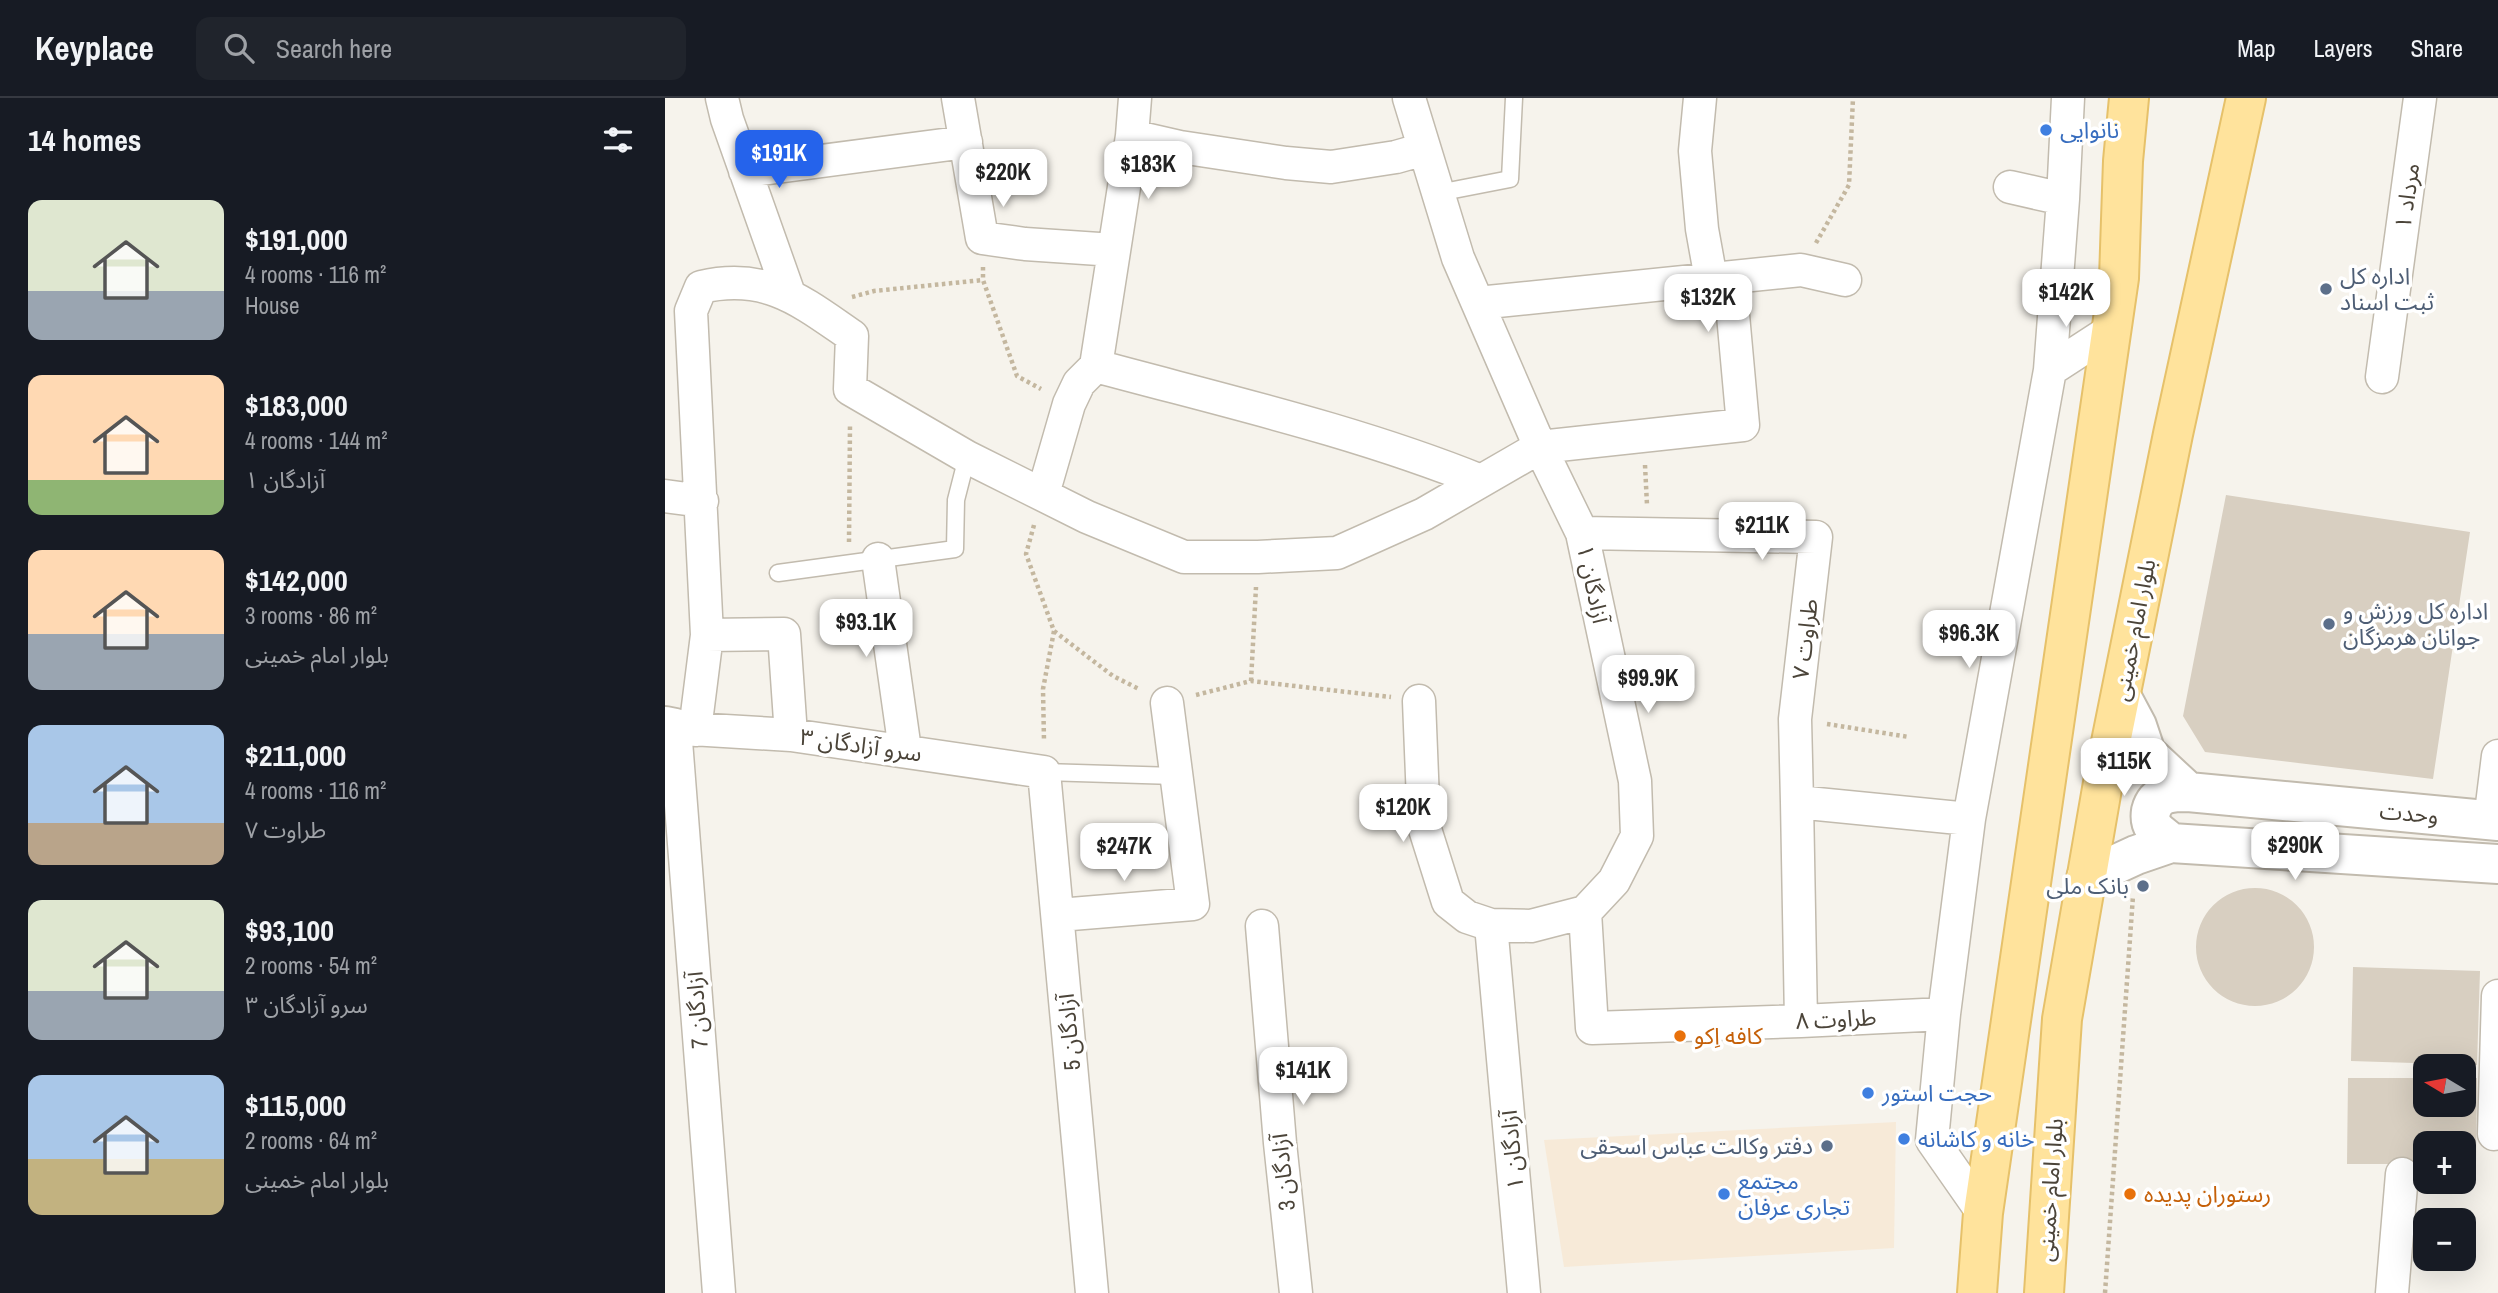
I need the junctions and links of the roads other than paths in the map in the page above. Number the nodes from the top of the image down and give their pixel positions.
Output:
1 (722, 98) edge
2 (958, 98) edge
3 (1135, 98) edge
4 (1409, 98) edge
5 (1514, 98) edge
6 (1700, 98) edge
7 (2068, 98) edge
8 (2129, 98) edge
9 (2153, 98) edge
10 (2420, 98) edge
11 (2244, 101) edge
12 (1132, 136) junction
13 (965, 142) junction
14 (1424, 149) junction
15 (744, 171) junction
16 (2010, 187) dead end
17 (1438, 193) junction
18 (2063, 199) junction
19 (1114, 250) junction
20 (2119, 278) junction
21 (1711, 279) junction
22 (1845, 280) dead end
23 (800, 301) junction
24 (1478, 303) junction
25 (2110, 331) junction
26 (1096, 366) junction
27 (2050, 370) junction
28 (2382, 377) dead end
29 (1541, 447) junction
30 (967, 457) junction
31 (1481, 481) junction
32 (1043, 494) junction
33 (665, 496) edge
34 (702, 501) junction
35 (1583, 533) junction
36 (863, 560) junction
37 (778, 573) dead end
38 (707, 635) junction
39 (2121, 696) junction
40 (1419, 701) road end
41 (1167, 703) road end
42 (679, 728) edge
43 (791, 735) junction
44 (905, 750) junction
45 (2498, 755) edge
46 (1044, 772) junction
47 (1175, 776) junction
48 (2188, 792) junction
49 (1797, 802) junction
50 (1969, 819) junction
51 (2494, 821) edge
52 (2171, 844) junction
53 (2498, 864) edge
54 (2087, 878) junction
55 (1585, 912) junction
56 (1059, 915) junction
57 (1491, 925) junction
58 (1262, 926) dead end
59 (2498, 996) edge
60 (1944, 1014) junction
61 (1801, 1021) junction
62 (2494, 1134) dead end
63 (2402, 1174) dead end
64 (1983, 1213) junction
65 (719, 1293) edge
66 (1092, 1293) edge
67 (1296, 1293) edge
68 (1524, 1293) edge
69 (1977, 1293) edge
70 (2044, 1293) edge
71 (2392, 1293) edge

1 - 15 street
2 - 13 street
3 - 12 street
4 - 14 street, آزادگان ۱
5 - 17 lane
6 - 21 street
7 - 18 street
8 - 20 main road
9 - 20 main road
10 - 28 street, مرداد ۱
11 - 39 main road, بلوار امام خمینی
12 - 14 street
12 - 19 street
13 - 15 street
13 - 19 street
14 - 17 street, آزادگان ۱
15 - 23 street
16 - 18 street
17 - 24 street, آزادگان ۱
18 - 27 street
19 - 26 street
20 - 25 main road
21 - 22 street
21 - 24 street
21 - 29 street
23 - 30 street
23 - 34 street, آزادگان 7
24 - 29 street, آزادگان ۱
25 - 27 street
25 - 64 main road
26 - 31 street
26 - 32 street
27 - 50 street
29 - 31 street
29 - 35 street, آزادگان ۱
30 - 32 street
30 - 36 lane
31 - 32 street
33 - 34 street
34 - 38 street, آزادگان 7
35 - 49 street, طراوت ۷
35 - 55 street, آزادگان ۱
36 - 37 lane
36 - 44 street
38 - 42 street, آزادگان 7
38 - 43 street
39 - 48 street
39 - 54 main road, بلوار امام خمینی
40 - 57 street
41 - 47 street
42 - 43 street, سرو آزادگان ۳
42 - 65 street, آزادگان 7
43 - 44 street, سرو آزادگان ۳
44 - 46 street, سرو آزادگان ۳
45 - 51 street
46 - 47 lane
46 - 56 street, آزادگان 5
47 - 56 street
48 - 51 street, وحدت
48 - 52 street
49 - 50 street
49 - 61 street, طراوت ۷
50 - 60 street
52 - 53 street, وحدت
52 - 54 street, وحدت
54 - 70 main road, بلوار امام خمینی
55 - 57 street
55 - 61 street, طراوت ۸
56 - 66 street, آزادگان 5
57 - 68 street, آزادگان ۱
58 - 67 street, آزادگان 3
59 - 62 street
60 - 61 street, طراوت ۸
60 - 64 street
63 - 71 street
64 - 69 main road

